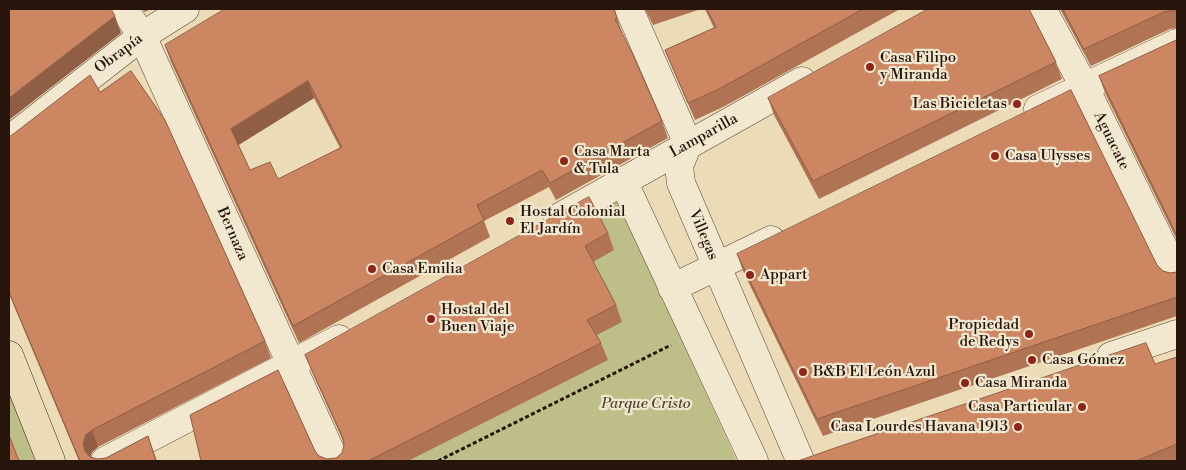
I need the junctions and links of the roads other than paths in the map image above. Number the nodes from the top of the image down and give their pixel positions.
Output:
1 (124, 9) edge
2 (185, 9) edge
3 (629, 9) edge
4 (1042, 9) edge
5 (142, 36) junction
6 (1177, 43) edge
7 (828, 67) edge
8 (1084, 86) junction
9 (1013, 121) edge
10 (9, 140) edge
11 (688, 144) junction
12 (617, 185) junction
13 (793, 229) edge
14 (534, 231) edge
15 (717, 267) junction
16 (1177, 275) edge
17 (672, 288) junction
18 (361, 327) edge
19 (1177, 334) edge
20 (9, 355) edge
21 (292, 365) junction
22 (1084, 365) edge
23 (806, 458) edge
24 (50, 461) edge
25 (105, 461) edge
26 (335, 461) edge
27 (754, 461) edge

1 - 5 street, Bernaza
2 - 5 street, Obrapía
3 - 11 street
4 - 8 street, Aguacate
5 - 10 street, Obrapía
5 - 21 street, Bernaza
6 - 8 street
7 - 11 street, Lamparilla
8 - 9 street
8 - 16 street, Aguacate
11 - 12 street, Lamparilla
11 - 15 street, Villegas
12 - 14 street, Lamparilla
12 - 17 street
13 - 15 street
15 - 17 street
15 - 23 street, Villegas
17 - 27 street
18 - 21 street
19 - 22 street
20 - 24 main road
21 - 25 street
21 - 26 street, Bernaza

